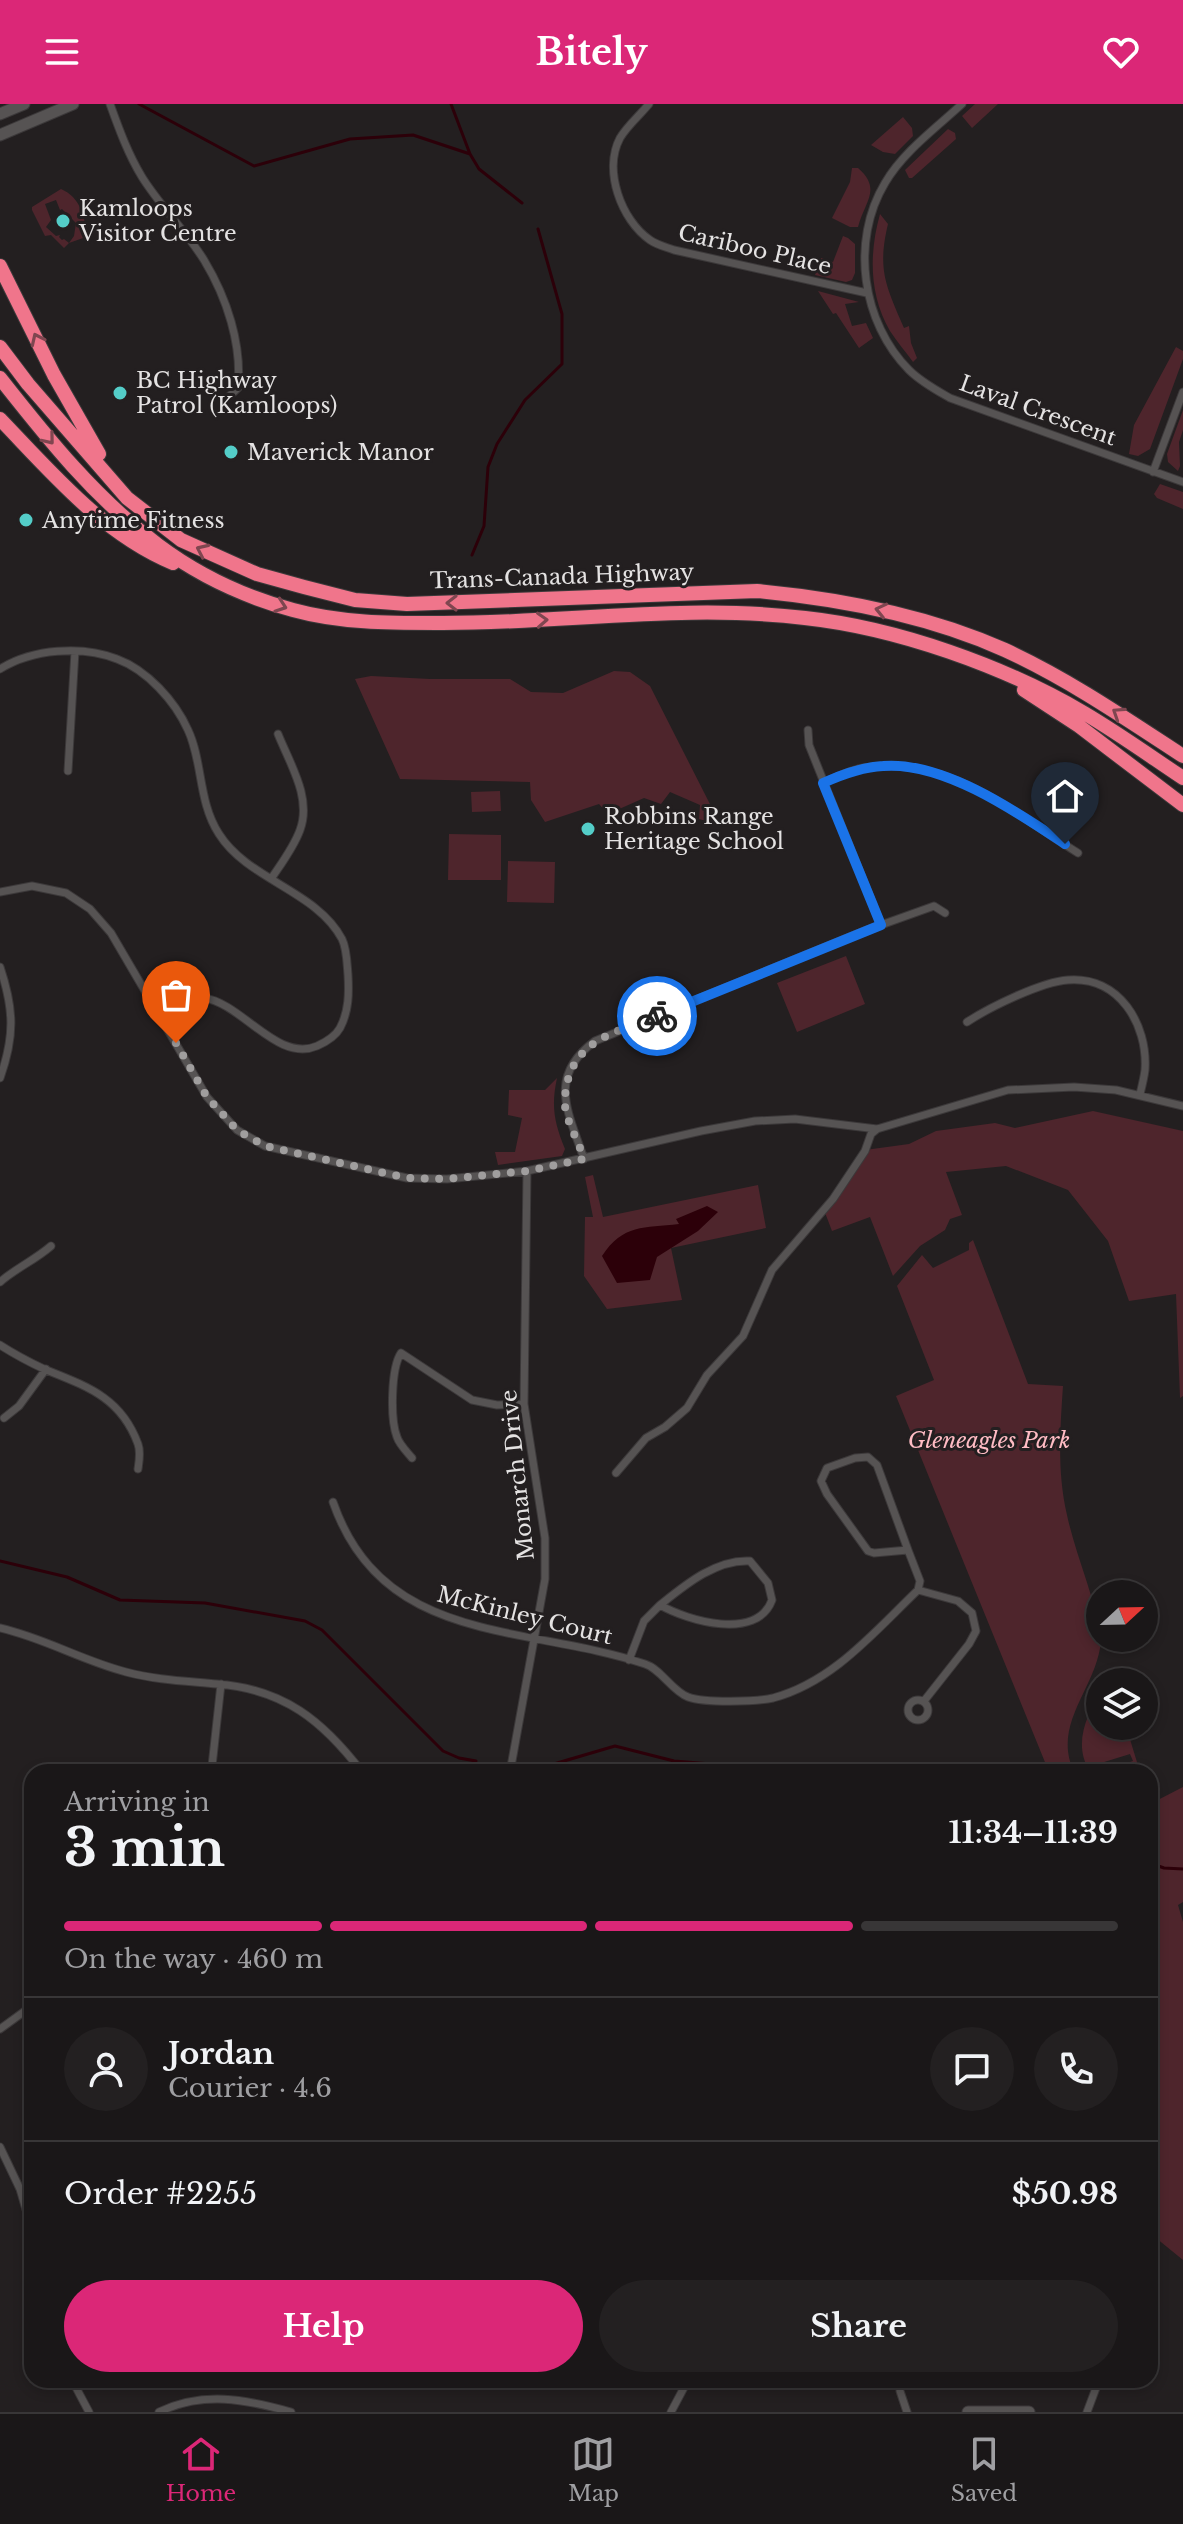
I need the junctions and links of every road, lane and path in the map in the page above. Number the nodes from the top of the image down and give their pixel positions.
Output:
1 (24, 104) edge
2 (73, 104) edge
3 (110, 104) edge
4 (649, 104) edge
5 (962, 104) edge
6 (0, 114) edge
7 (0, 135) edge
8 (0, 252) edge
9 (0, 266) edge
10 (867, 293) junction
11 (20, 304) junction
12 (0, 347) edge
13 (0, 378) edge
14 (1183, 392) edge
15 (222, 403) dead end
16 (0, 419) edge
17 (1153, 472) junction
18 (1183, 482) edge
19 (127, 498) junction
20 (209, 578) junction
21 (75, 651) junction
22 (0, 669) edge
23 (993, 670) junction
24 (808, 730) dead end
25 (278, 734) dead end
26 (1183, 756) edge
27 (68, 771) dead end
28 (1183, 778) edge
29 (823, 783) junction
30 (1183, 805) edge
31 (1078, 853) dead end
32 (271, 879) junction
33 (0, 892) edge
34 (945, 913) dead end
35 (881, 925) junction
36 (0, 967) edge
37 (160, 1016) junction
38 (967, 1022) dead end
39 (0, 1078) edge
40 (1140, 1094) junction
41 (1183, 1106) edge
42 (877, 1129) junction
43 (584, 1159) junction
44 (527, 1171) junction
45 (51, 1246) dead end
46 (0, 1282) edge
47 (0, 1345) edge
48 (46, 1369) junction
49 (524, 1404) junction
50 (4, 1418) dead end
51 (412, 1458) dead end
52 (138, 1469) dead end
53 (616, 1473) dead end
54 (333, 1502) dead end
55 (908, 1550) junction
56 (918, 1590) junction
57 (660, 1605) junction
58 (0, 1628) edge
59 (534, 1637) junction
60 (629, 1660) junction
61 (221, 1684) junction
62 (924, 1701) dead end
63 (212, 1764) edge
64 (356, 1764) edge
65 (511, 1764) edge
66 (24, 2012) edge
67 (0, 2029) edge
68 (0, 2147) edge
69 (24, 2203) edge
70 (76, 2388) edge
71 (684, 2388) edge
72 (900, 2388) edge
73 (1096, 2388) edge
74 (89, 2412) edge
75 (159, 2412) edge
76 (291, 2412) edge
77 (671, 2412) edge
78 (907, 2412) edge
79 (968, 2412) edge
80 (1029, 2412) edge
81 (1087, 2412) edge

1 - 6 main road
2 - 7 main road
3 - 15 street
4 - 10 street, Cariboo Place
5 - 10 street, Laval Crescent
8 - 11 highway
9 - 11 highway
10 - 17 street, Laval Crescent
19 -> 11 highway
12 - 19 highway, Trans-Canada Highway
13 -> 20 highway, Trans-Canada Highway
14 - 17 street
16 - 20 highway
17 - 18 street, Laval Crescent
26 -> 19 highway, Trans-Canada Highway
20 -> 23 highway, Trans-Canada Highway
21 - 22 street
21 - 27 street
21 - 32 street
23 - 28 highway, Trans-Canada Highway
23 - 30 highway
24 - 29 street
25 - 32 street
29 - 31 street
29 - 35 street
32 - 37 street
33 - 37 street
34 - 35 street
35 - 43 street
36 - 39 street
37 - 44 street
38 - 40 street
40 - 41 street
40 - 42 street
42 - 43 street
42 - 53 street
43 - 44 street
44 - 49 street, Monarch Drive
45 - 46 street
47 - 48 street
48 - 50 street
48 - 52 street
49 - 51 street
49 - 59 street, Monarch Drive
54 - 59 street, McKinley Court
55 - 55 street
55 - 56 street
56 - 60 street, McKinley Court
56 - 62 street
57 - 57 street
57 - 60 street
58 - 61 street
59 - 60 street, McKinley Court
59 - 65 street, Monarch Drive
61 - 63 street
61 - 64 street
66 - 67 street
68 - 69 street
70 - 74 street
71 - 77 street
72 - 78 street
73 - 81 street
75 - 76 street
79 - 80 main road

